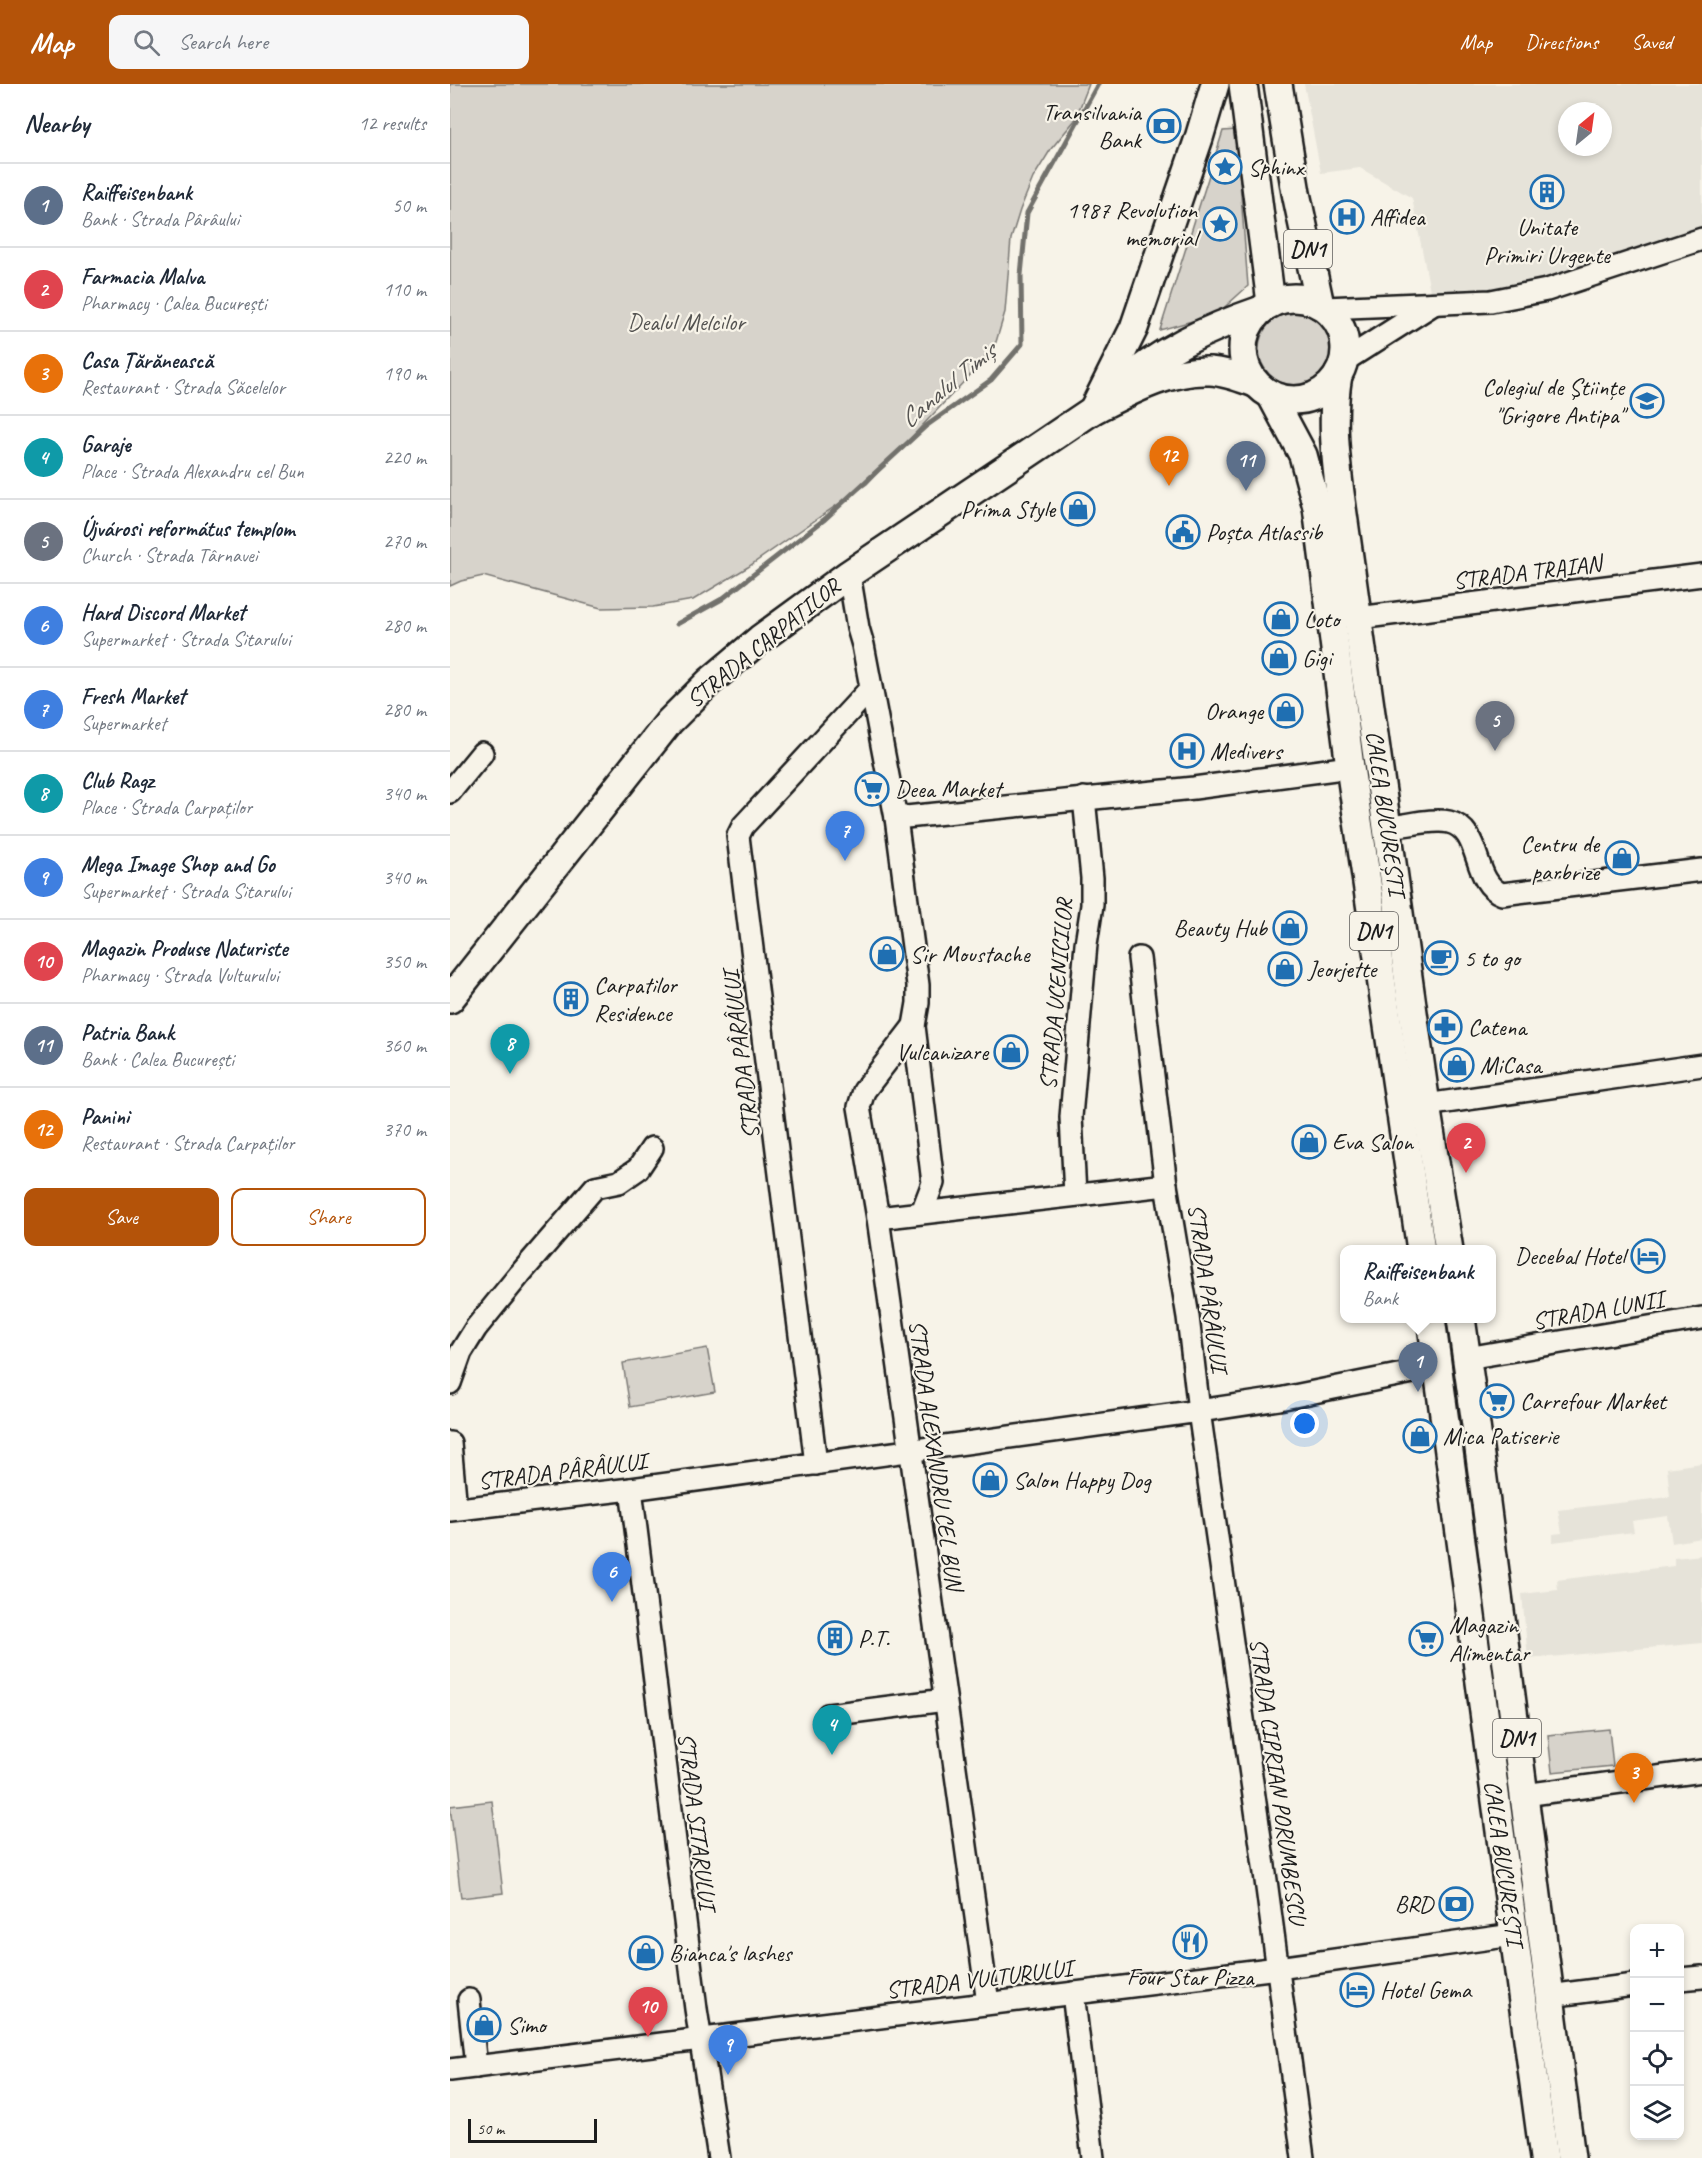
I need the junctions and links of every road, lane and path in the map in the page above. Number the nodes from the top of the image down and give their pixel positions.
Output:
1 (1215, 84) edge
2 (1243, 84) edge
3 (1278, 84) edge
4 (1702, 239) edge
5 (1433, 305) junction
6 (1266, 306) junction
7 (1322, 306) junction
8 (1341, 368) junction
9 (1263, 389) junction
10 (1093, 410) junction
11 (849, 574) junction
12 (1702, 575) edge
13 (1358, 618) junction
14 (870, 689) junction
15 (482, 753) dead end
16 (1350, 767) junction
17 (450, 792) edge
18 (1084, 798) junction
19 (896, 819) junction
20 (1388, 827) junction
21 (1702, 870) edge
22 (1139, 958) dead end
23 (450, 999) edge
24 (914, 1026) junction
25 (1702, 1065) edge
26 (1426, 1105) junction
27 (652, 1148) dead end
28 (1167, 1185) junction
29 (1075, 1195) junction
30 (922, 1212) junction
31 (878, 1218) junction
32 (1420, 1245) edge
33 (1448, 1245) edge
34 (1702, 1318) edge
35 (1432, 1323) edge
36 (1462, 1323) edge
37 (1467, 1358) junction
38 (1438, 1367) junction
39 (450, 1383) edge
40 (1199, 1412) junction
41 (450, 1443) edge
42 (909, 1450) junction
43 (816, 1464) junction
44 (631, 1489) junction
45 (453, 1510) edge
46 (945, 1700) junction
47 (828, 1714) dead end
48 (1702, 1771) edge
49 (1524, 1795) junction
50 (1513, 1935) junction
51 (1278, 1968) junction
52 (1702, 1977) edge
53 (1684, 1979) edge
54 (1630, 1986) edge
55 (1073, 1993) junction
56 (1549, 1996) junction
57 (469, 2000) dead end
58 (988, 2003) junction
59 (700, 2039) junction
60 (476, 2067) junction
61 (450, 2070) edge
62 (719, 2158) edge
63 (1093, 2158) edge
64 (1303, 2158) edge
65 (1544, 2158) edge
66 (1571, 2158) edge

1 - 10 main road
2 - 6 main road, DN1
3 - 7 main road, DN1
4 - 5 street
5 - 7 street
5 - 8 street
6 - 7 main road, DN1
6 - 9 main road, DN1
6 - 10 main road, STRADA CARPAȚILOR
7 - 8 main road, DN1
8 - 9 main road
8 - 13 main road, CALEA BUCUREȘTI / DN1
9 - 10 main road, STRADA CARPAȚILOR
9 - 16 main road, CALEA BUCUREȘTI / DN1
10 - 11 main road, STRADA CARPAȚILOR
11 - 14 street, STRADA ALEXANDRU CEL BUN
11 - 23 main road, STRADA CARPAȚILOR
12 - 13 street, STRADA TRAIAN
13 - 20 main road, CALEA BUCUREȘTI / DN1
14 - 19 street, STRADA ALEXANDRU CEL BUN
14 - 43 street, STRADA PÂRÂULUI
15 - 17 street
16 - 18 street
16 - 32 main road, CALEA BUCUREȘTI / DN1
18 - 19 street
18 - 29 street, STRADA UCENICILOR
19 - 24 street, STRADA ALEXANDRU CEL BUN
20 - 21 street
20 - 26 main road, CALEA BUCUREȘTI / DN1
22 - 28 street, STRADA PÂRÂULUI
24 - 30 street, STRADA ALEXANDRU CEL BUN
24 - 31 street, STRADA ALEXANDRU CEL BUN
25 - 26 street
26 - 33 main road, CALEA BUCUREȘTI / DN1
27 - 39 street
28 - 29 street
28 - 40 street, STRADA PÂRÂULUI
29 - 30 street
30 - 31 street
31 - 42 street, STRADA ALEXANDRU CEL BUN
34 - 37 street, STRADA LUNII
35 - 38 main road, CALEA BUCUREȘTI / DN1
36 - 37 main road, CALEA BUCUREȘTI / DN1
37 - 49 main road, CALEA BUCUREȘTI / DN1
38 - 40 street, STRADA PÂRÂULUI
38 - 50 main road, CALEA BUCUREȘTI / DN1
40 - 42 street, STRADA PÂRÂULUI
40 - 51 street, STRADA CIPRIAN PORUMBESCU
41 - 45 street, STRADA PÂRÂULUI
42 - 43 street, STRADA PÂRÂULUI
42 - 46 street, STRADA ALEXANDRU CEL BUN
43 - 44 street, STRADA PÂRÂULUI
44 - 45 street, STRADA PÂRÂULUI
44 - 59 street, STRADA SITARULUI
46 - 47 street
46 - 58 street, STRADA ALEXANDRU CEL BUN
48 - 49 street
49 - 56 main road, CALEA BUCUREȘTI / DN1
50 - 51 street, STRADA VULTURULUI
50 - 65 main road, CALEA BUCUREȘTI / DN1
51 - 55 street, STRADA VULTURULUI
51 - 64 street, STRADA CIPRIAN PORUMBESCU
52 - 53 street
54 - 56 street
55 - 58 street, STRADA VULTURULUI
55 - 63 street
56 - 66 main road, CALEA BUCUREȘTI / DN1
57 - 60 street
58 - 59 street, STRADA VULTURULUI
59 - 60 street, STRADA VULTURULUI
59 - 62 street, STRADA SITARULUI
60 - 61 street, STRADA VULTURULUI

